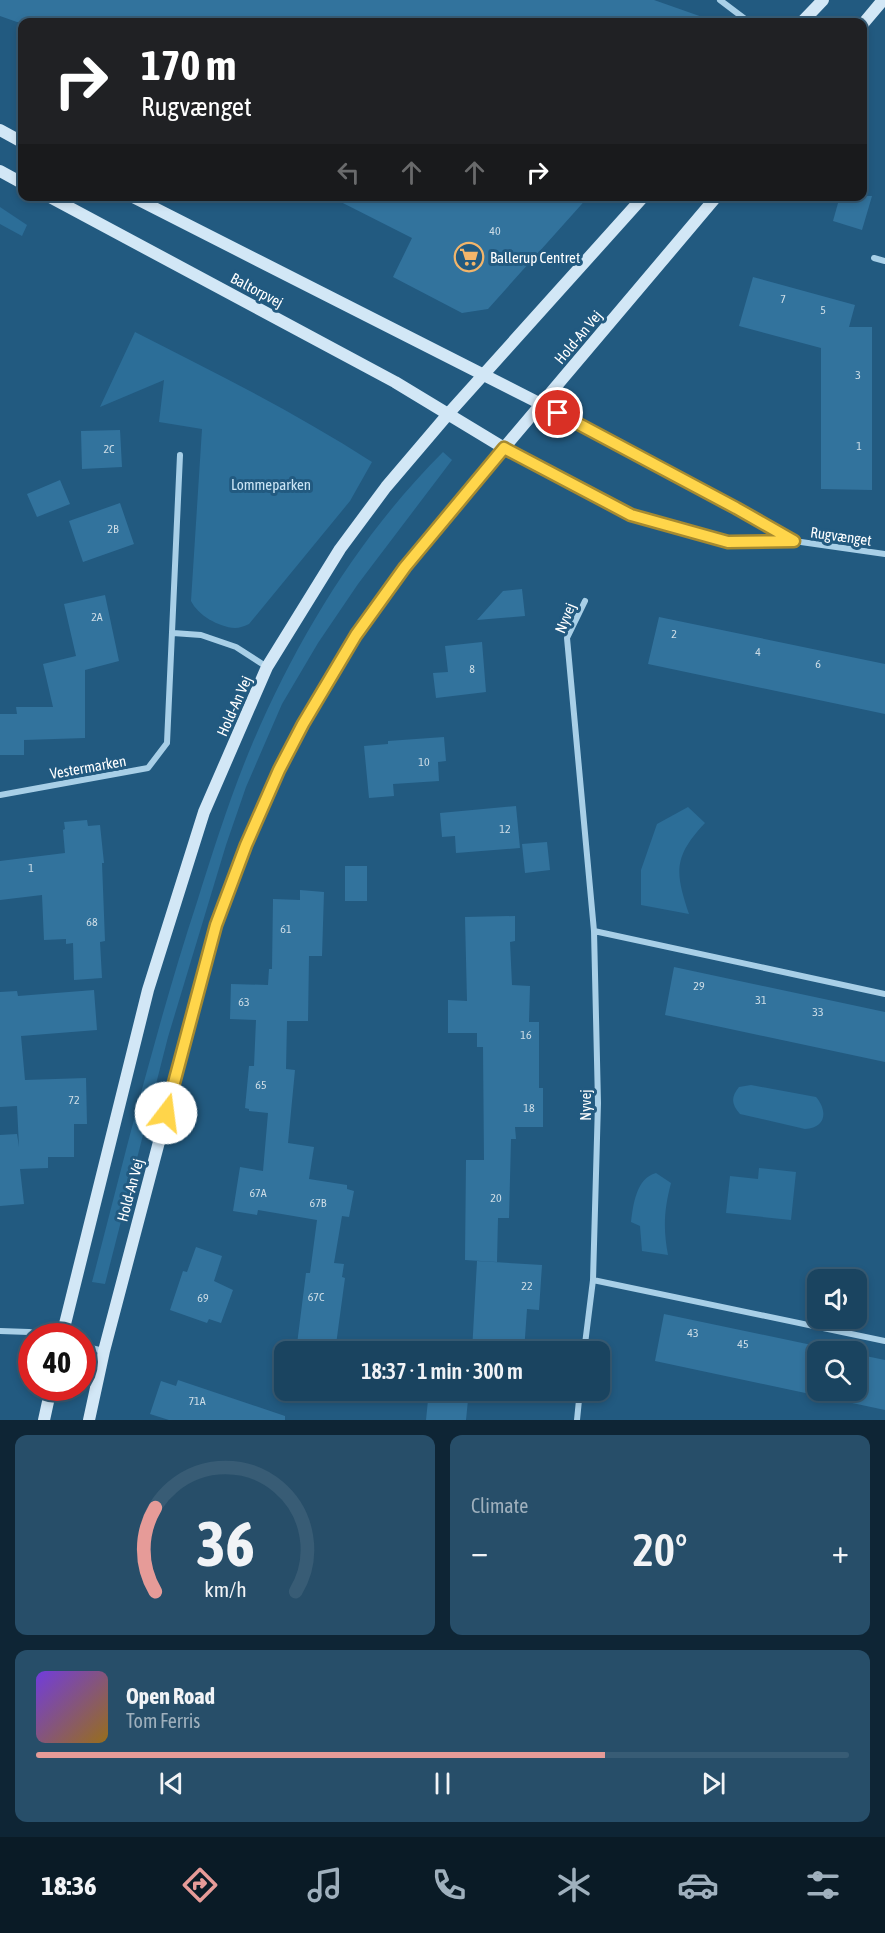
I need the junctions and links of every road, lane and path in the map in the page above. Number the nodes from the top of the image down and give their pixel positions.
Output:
1 (720, 0) edge
2 (823, 0) edge
3 (883, 0) edge
4 (744, 18) edge
5 (806, 18) edge
6 (867, 19) edge
7 (0, 130) edge
8 (18, 139) edge
9 (0, 171) edge
10 (18, 181) edge
11 (57, 201) edge
12 (141, 201) edge
13 (640, 201) edge
14 (713, 201) edge
15 (874, 258) dead end
16 (885, 261) edge
17 (483, 375) junction
18 (541, 404) junction
19 (449, 413) junction
20 (504, 448) junction
21 (180, 455) dead end
22 (794, 541) junction
23 (885, 554) edge
24 (585, 601) dead end
25 (173, 633) junction
26 (267, 667) junction
27 (0, 795) edge
28 (594, 931) junction
29 (885, 994) edge
30 (593, 1280) junction
31 (65, 1323) edge
32 (0, 1331) edge
33 (18, 1332) edge
34 (585, 1341) edge
35 (885, 1341) edge
36 (96, 1349) edge
37 (104, 1351) junction
38 (48, 1401) edge
39 (579, 1401) edge
40 (44, 1420) edge
41 (89, 1420) edge
42 (577, 1420) edge

1 - 4 street
2 - 5 street
3 - 6 street
7 - 8 street
9 - 10 street
11 - 19 street, Baltorpvej
12 - 17 street, Baltorpvej
13 - 17 street, Hold-An Vej
14 - 18 street, Hold-An Vej
15 - 16 street
17 - 18 street, Baltorpvej
17 - 19 street, Hold-An Vej
18 - 20 street, Hold-An Vej
18 - 22 street, Rugvænget
19 - 20 street, Baltorpvej
19 - 26 street, Hold-An Vej
20 - 22 street, Rugvænget
20 - 37 street, Hold-An Vej
21 - 25 street, Vestermarken
22 - 23 street, Rugvænget
24 - 28 street, Nyvej
25 - 26 street
25 - 27 street, Vestermarken
26 - 31 street, Hold-An Vej
28 - 29 street
28 - 30 street, Nyvej
30 - 34 street, Nyvej
30 - 35 street
32 - 33 street
36 - 37 street
37 - 41 street, Hold-An Vej
38 - 40 street
39 - 42 street

